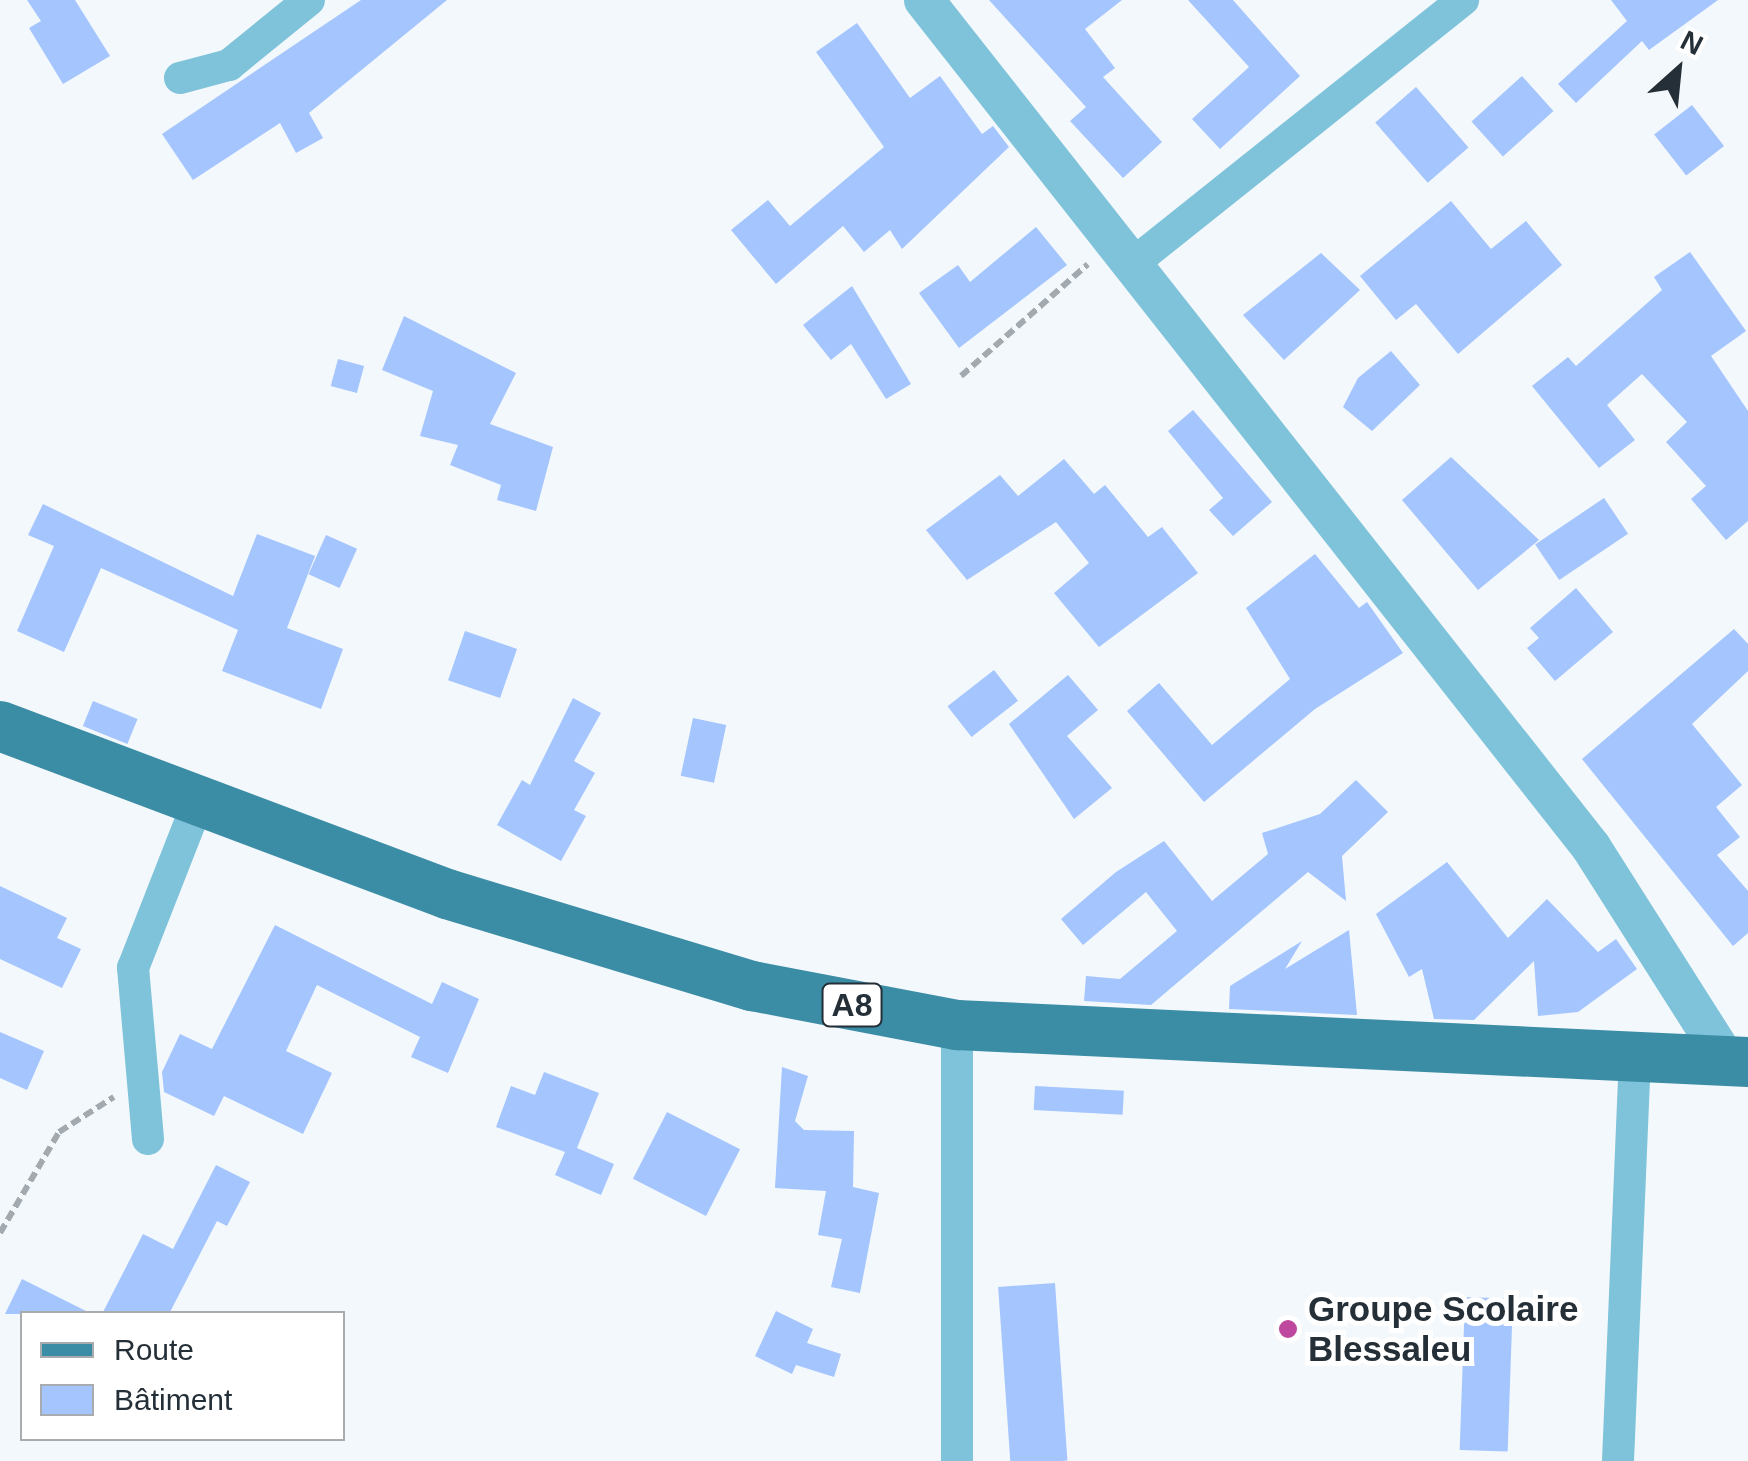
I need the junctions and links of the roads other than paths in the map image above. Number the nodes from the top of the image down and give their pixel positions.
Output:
1 (309, 0) edge
2 (924, 0) edge
3 (1463, 0) edge
4 (180, 78) dead end
5 (1122, 253) junction
6 (0, 726) edge
7 (196, 804) junction
8 (958, 1025) junction
9 (1635, 1057) junction
10 (1737, 1062) edge
11 (148, 1139) dead end
12 (957, 1461) edge
13 (1618, 1461) edge

1 - 4 street
2 - 5 street
3 - 5 street
5 - 10 street
6 - 7 main road, A8
7 - 8 main road, A8
7 - 11 street
8 - 9 main road, A8
8 - 12 street
9 - 10 main road, A8
9 - 13 street

